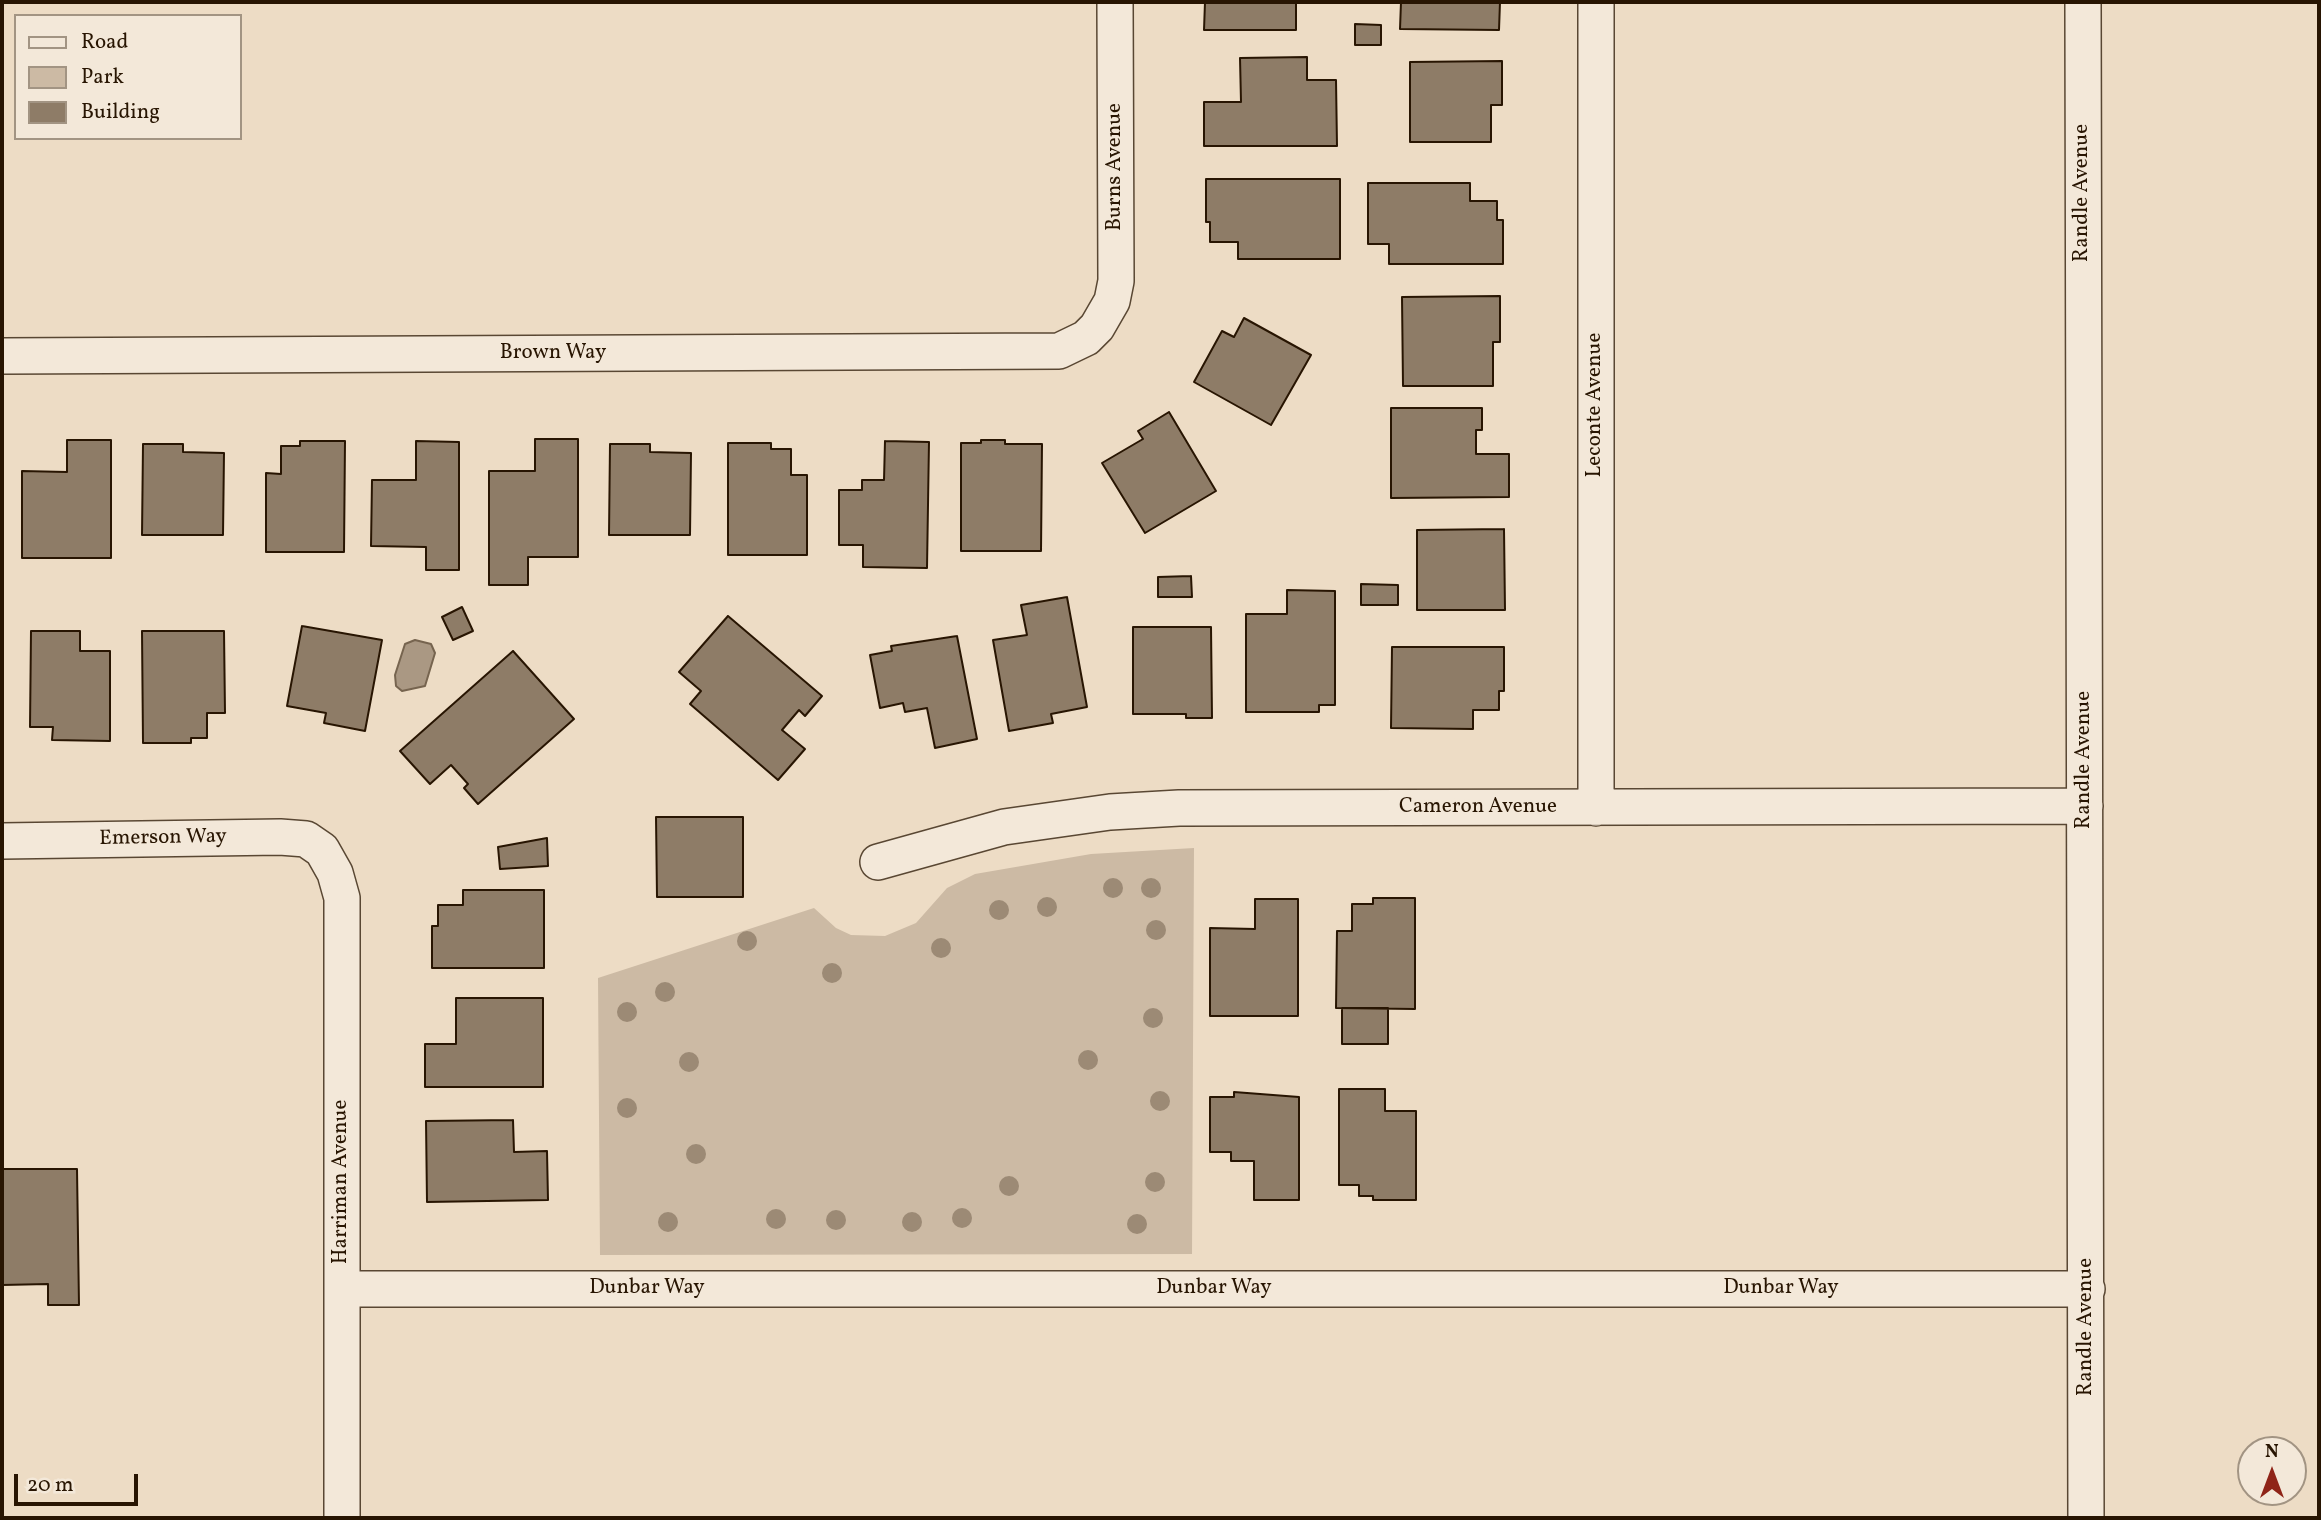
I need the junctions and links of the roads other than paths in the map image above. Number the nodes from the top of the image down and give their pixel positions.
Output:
1 (1115, 2) edge
2 (1596, 2) edge
3 (2083, 2) edge
4 (1097, 327) joint
5 (2, 356) edge
6 (2085, 806) junction
7 (1596, 808) junction
8 (2, 841) edge
9 (322, 850) joint
10 (878, 862) dead end
11 (342, 1289) junction
12 (2087, 1289) junction
13 (342, 1518) edge
14 (2086, 1518) edge

1 - 4 street, Burns Avenue
2 - 7 street, Leconte Avenue
3 - 6 street, Randle Avenue
4 - 5 street, Brown Way
6 - 7 street, Cameron Avenue
6 - 12 street, Randle Avenue
7 - 10 street, Cameron Avenue
8 - 9 street, Emerson Way
9 - 11 street, Harriman Avenue
11 - 12 street, Dunbar Way
11 - 13 street, Harriman Avenue
12 - 14 street, Randle Avenue

